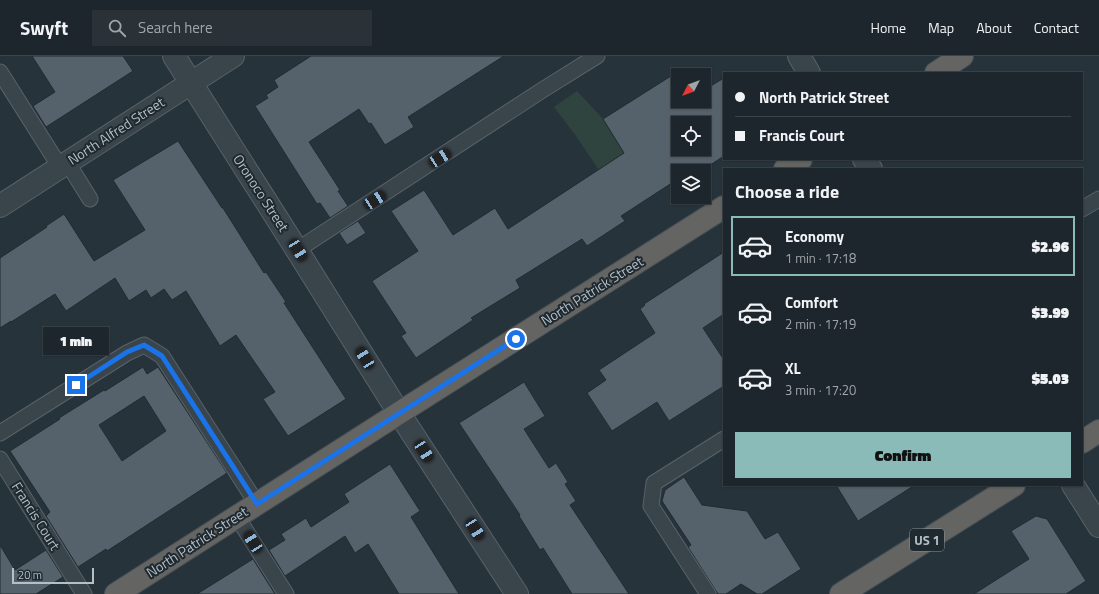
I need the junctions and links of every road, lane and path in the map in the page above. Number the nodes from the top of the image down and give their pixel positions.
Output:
1 (174, 56) edge
2 (233, 56) edge
3 (597, 56) edge
4 (798, 56) edge
5 (962, 56) edge
6 (0, 72) edge
7 (808, 72) edge
8 (938, 72) edge
9 (191, 83) junction
10 (799, 160) edge
11 (63, 165) junction
12 (787, 168) edge
13 (90, 199) dead end
14 (1099, 199) edge
15 (0, 206) edge
16 (1083, 208) edge
17 (723, 209) edge
18 (298, 250) junction
19 (399, 412) junction
20 (1099, 431) edge
21 (0, 433) edge
22 (723, 440) edge
23 (1083, 441) edge
24 (0, 459) edge
25 (1012, 486) edge
26 (1074, 486) edge
27 (257, 504) junction
28 (237, 517) junction
29 (1099, 526) edge
30 (129, 590) edge
31 (84, 594) edge
32 (286, 594) edge
33 (517, 594) edge
34 (708, 594) edge
35 (841, 594) edge

1 - 9 street, Oronoco Street
2 - 9 street, North Alfred Street
3 - 18 lane
4 - 7 street
5 - 8 highway
6 - 11 lane
9 - 11 street, North Alfred Street
9 - 18 street, Oronoco Street
10 - 12 highway
11 - 13 lane
11 - 15 street, North Alfred Street
14 - 16 lane
17 - 19 highway, North Patrick Street
18 - 19 street, Oronoco Street
19 - 27 highway, North Patrick Street
19 - 33 street, Oronoco Street
20 - 23 highway
21 - 27 lane
22 - 34 lane
24 - 31 lane, Francis Court
25 - 35 highway, US 1
26 - 29 street
27 - 28 highway, North Patrick Street
28 - 30 highway, North Patrick Street
28 - 32 lane

